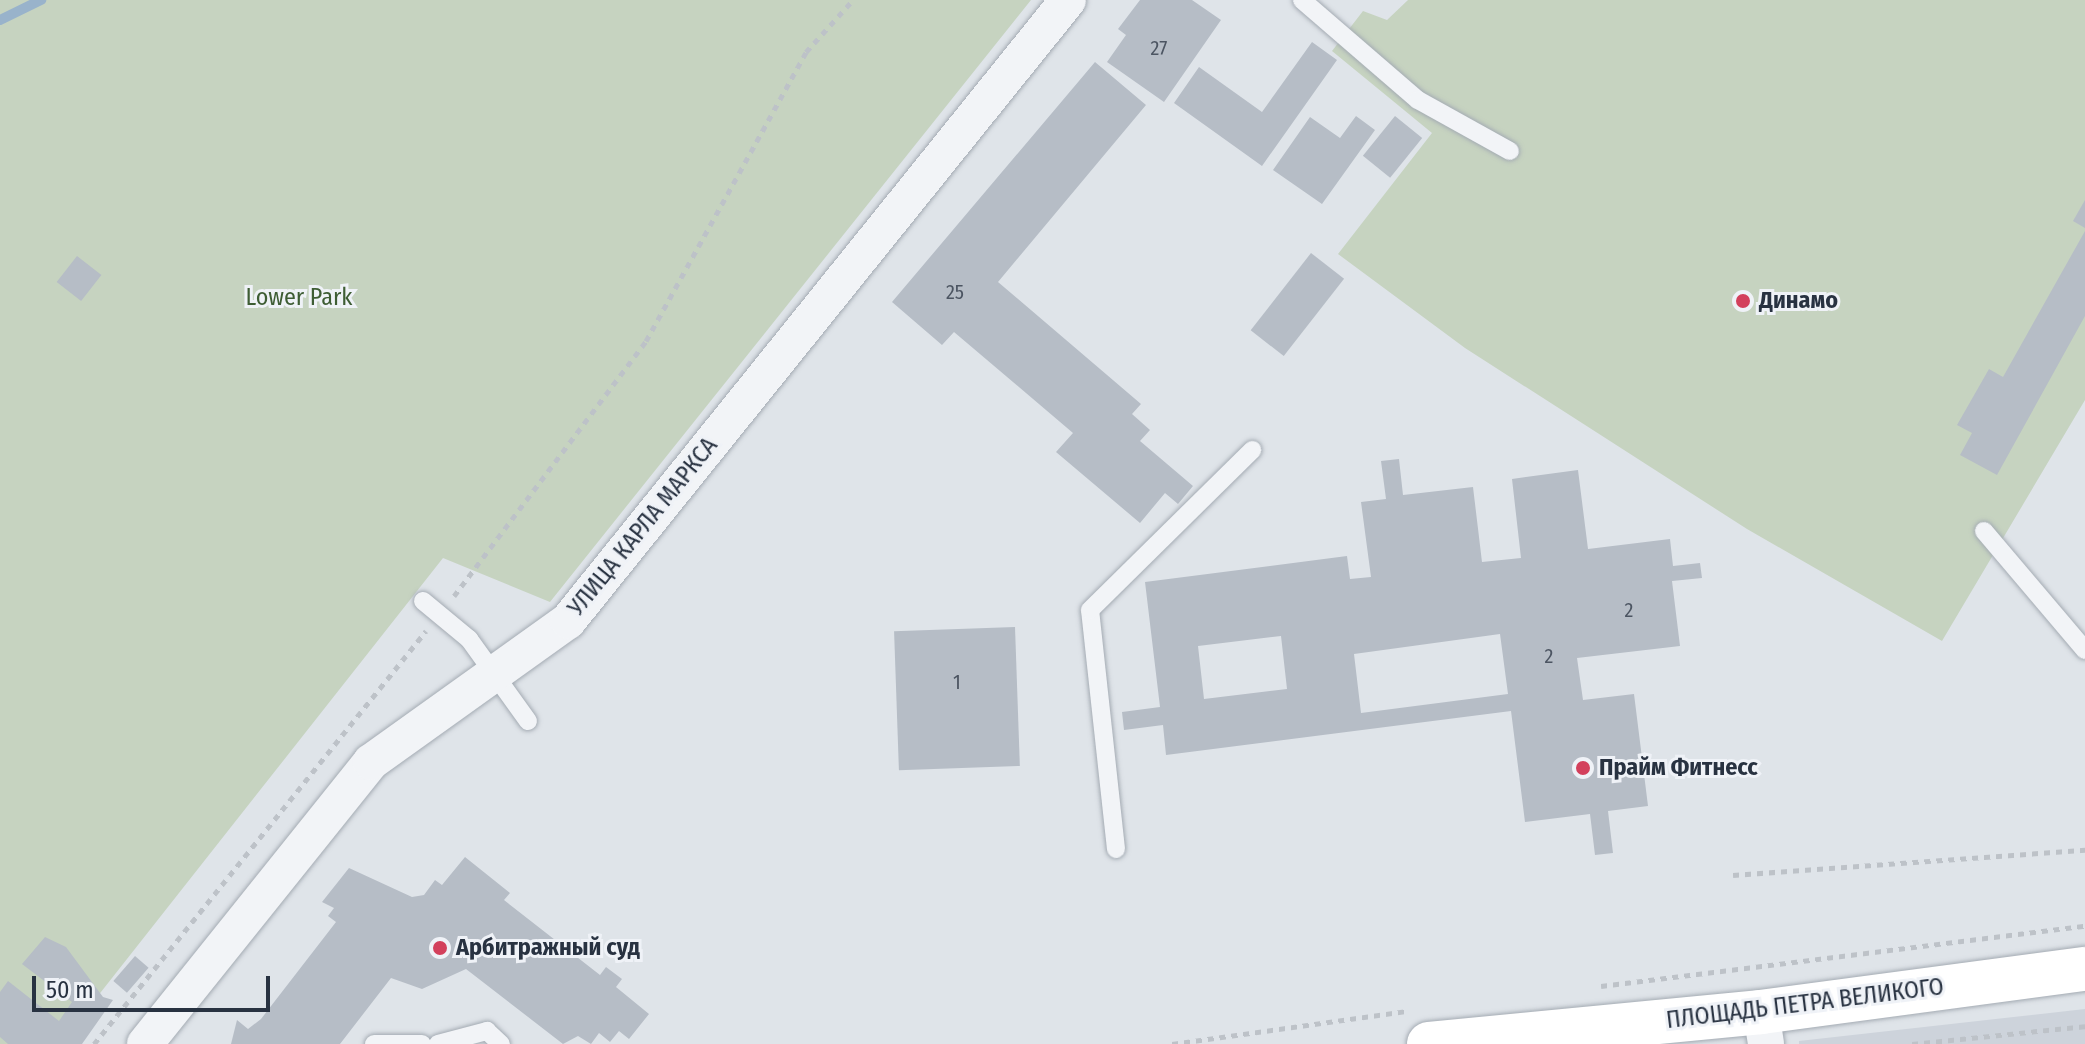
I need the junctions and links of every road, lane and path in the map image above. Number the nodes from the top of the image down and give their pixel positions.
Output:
1 (853, 0) edge
2 (1068, 0) edge
3 (1302, 0) edge
4 (1510, 151) dead end
5 (1252, 450) dead end
6 (1984, 531) dead end
7 (423, 601) dead end
8 (449, 603) dead end
9 (429, 627) dead end
10 (2085, 650) edge
11 (492, 675) junction
12 (528, 721) dead end
13 (1116, 849) dead end
14 (2085, 850) edge
15 (1733, 875) dead end
16 (2085, 969) edge
17 (2085, 1026) edge
18 (1763, 1028) edge
19 (94, 1044) edge
20 (145, 1044) edge
21 (374, 1044) edge
22 (422, 1044) edge
23 (438, 1044) edge
24 (501, 1044) edge
25 (1429, 1044) edge
26 (1912, 1044) edge

1 - 8 path
2 - 11 street, УЛИЦА КАРЛА МАРКСА
3 - 4 lane
5 - 13 lane
6 - 10 lane
7 - 11 lane
9 - 19 path
11 - 12 lane
11 - 20 street, УЛИЦА КАРЛА МАРКСА
14 - 15 path
16 - 18 main road, ПЛОЩАДЬ ПЕТРА ВЕЛИКОГО
17 - 26 path
18 - 25 main road, ПЛОЩАДЬ ПЕТРА ВЕЛИКОГО
21 - 22 lane
23 - 24 lane

